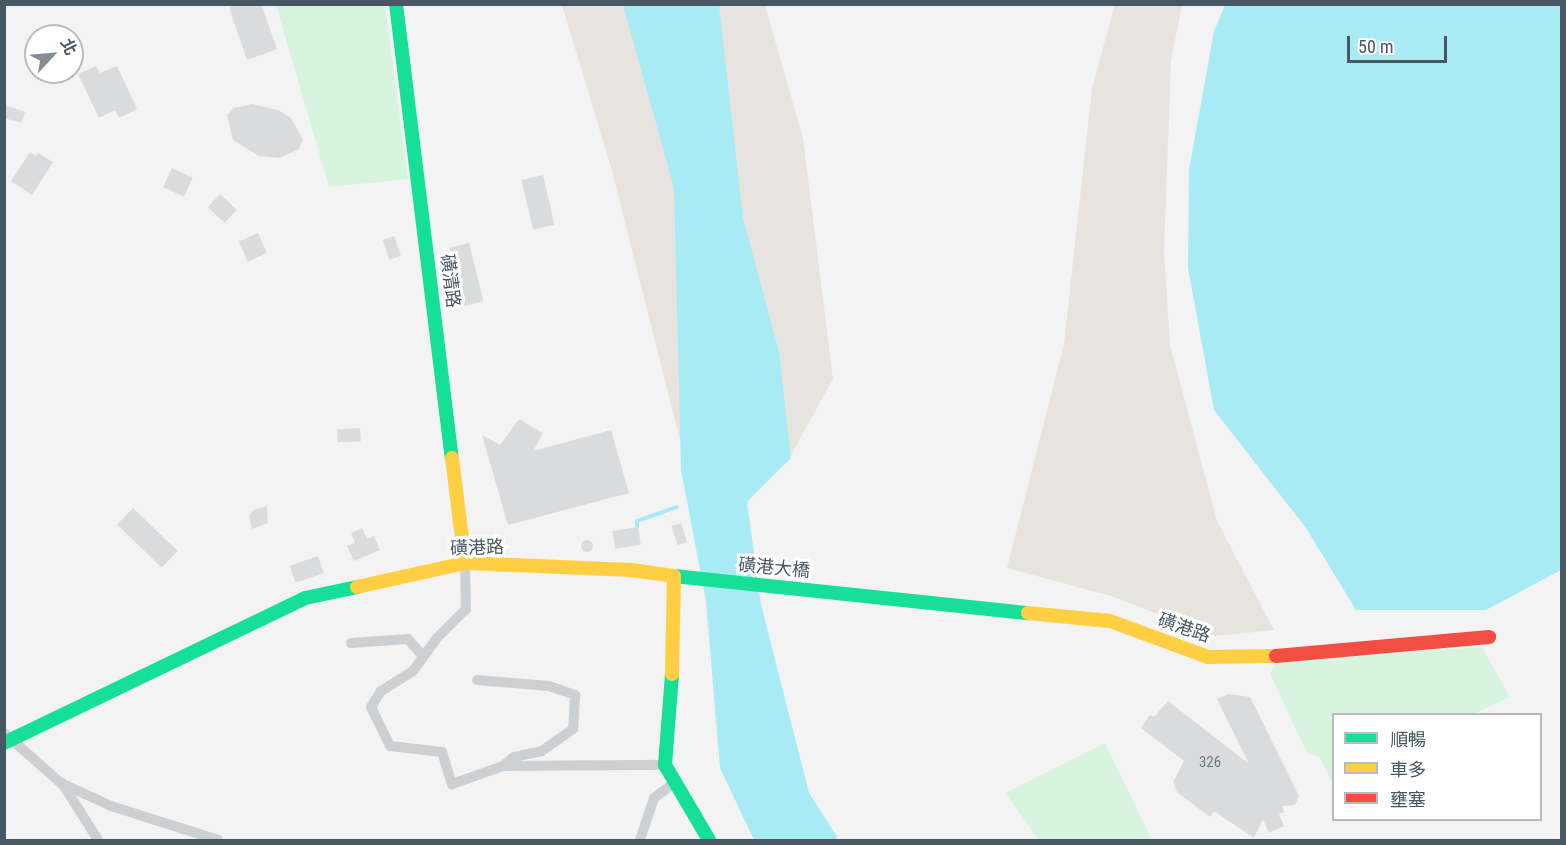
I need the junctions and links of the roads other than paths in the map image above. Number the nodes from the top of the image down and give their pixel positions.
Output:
1 (396, 4) edge
2 (465, 563) junction
3 (674, 576) junction
4 (870, 595) joint
5 (1489, 637) dead end
6 (351, 643) dead end
7 (422, 655) junction
8 (477, 680) dead end
9 (7, 738) edge
10 (665, 765) junction
11 (503, 766) junction
12 (61, 783) junction
13 (674, 783) junction
14 (98, 840) edge
15 (218, 840) edge
16 (640, 840) edge
17 (709, 840) edge

1 - 2 street, 磺清路
2 - 3 street, 磺港路
2 - 7 street
2 - 9 street, 磺港路
3 - 4 street, 磺港大橋
3 - 10 street
4 - 5 street, 磺港路
6 - 7 street
7 - 11 street
8 - 11 street
9 - 12 street
10 - 11 street
10 - 13 street
12 - 14 street
12 - 15 street
13 - 16 street
13 - 17 street

